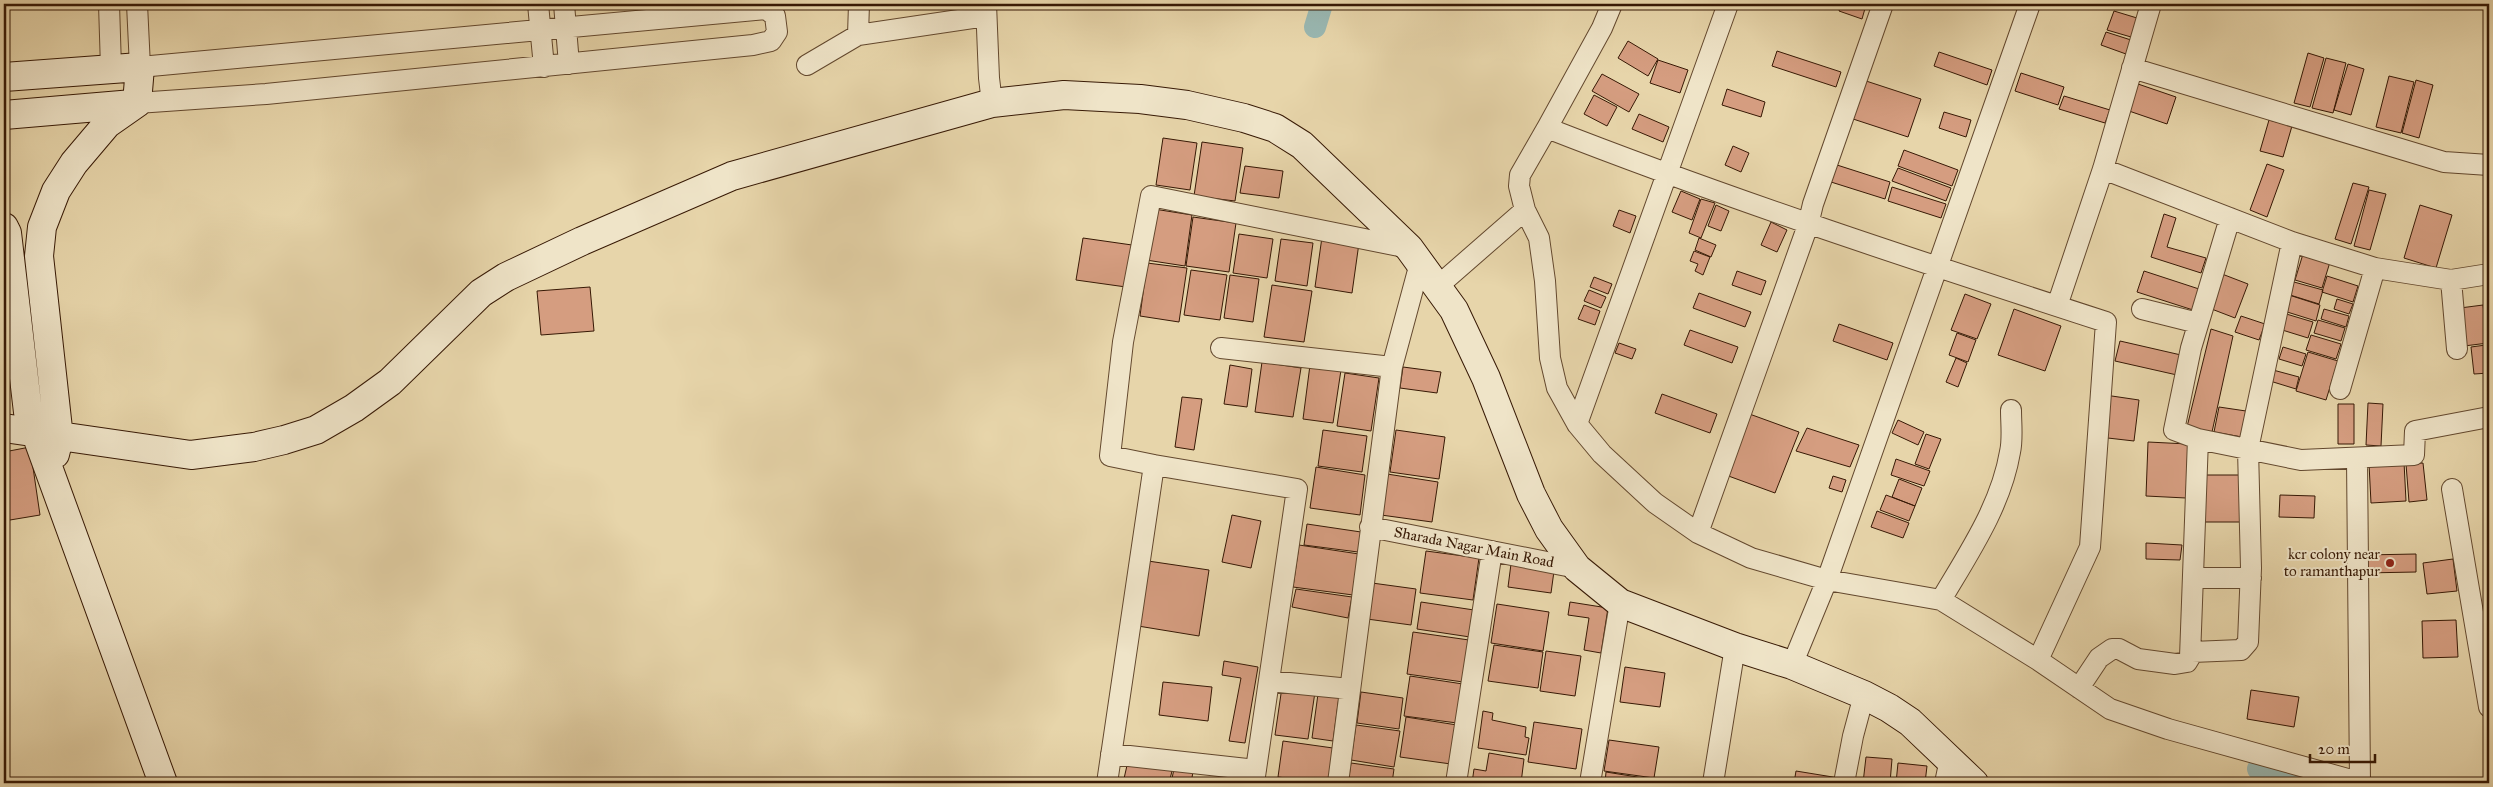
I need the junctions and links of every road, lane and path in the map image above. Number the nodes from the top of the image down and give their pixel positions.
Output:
1 (109, 4) edge
2 (137, 4) edge
3 (538, 4) edge
4 (564, 4) edge
5 (859, 4) edge
6 (1612, 4) edge
7 (1728, 4) edge
8 (1883, 4) edge
9 (2030, 4) edge
10 (2151, 4) edge
11 (986, 16) edge
12 (567, 27) junction
13 (540, 30) junction
14 (858, 35) junction
15 (569, 64) junction
16 (806, 65) dead end
17 (140, 67) junction
18 (544, 67) junction
19 (111, 68) junction
20 (2132, 68) junction
21 (4, 77) edge
22 (990, 90) junction
23 (137, 103) junction
24 (110, 107) junction
25 (4, 115) edge
26 (1547, 128) junction
27 (2489, 165) edge
28 (2103, 169) junction
29 (1666, 174) junction
30 (1520, 215) junction
31 (2230, 218) junction
32 (1808, 225) junction
33 (4, 227) edge
34 (2292, 242) junction
35 (1414, 255) junction
36 (1937, 268) junction
37 (2375, 268) junction
38 (2489, 274) edge
39 (2451, 280) junction
40 (1438, 286) junction
41 (2057, 306) junction
42 (2142, 309) dead end
43 (2198, 323) junction
44 (1221, 348) dead end
45 (2457, 349) dead end
46 (1392, 368) junction
47 (2340, 389) dead end
48 (2011, 410) dead end
49 (2489, 417) edge
50 (1577, 424) junction
51 (44, 426) junction
52 (4, 428) edge
53 (2198, 439) junction
54 (2248, 449) junction
55 (2357, 458) junction
56 (1154, 464) junction
57 (2452, 489) dead end
58 (1370, 527) junction
59 (1698, 532) junction
60 (1492, 551) junction
61 (1577, 568) junction
62 (2194, 578) junction
63 (2251, 578) junction
64 (1824, 588) junction
65 (1941, 600) junction
66 (1620, 603) junction
67 (1735, 647) junction
68 (2192, 652) junction
69 (2038, 660) junction
70 (1792, 665) junction
71 (1269, 681) junction
72 (2079, 688) junction
73 (1350, 689) junction
74 (1864, 695) junction
75 (2489, 707) edge
76 (1111, 754) junction
77 (1948, 771) edge
78 (1255, 777) edge
79 (163, 783) edge
80 (1107, 783) edge
81 (1338, 783) edge
82 (1456, 783) edge
83 (1590, 783) edge
84 (1713, 783) edge
85 (1844, 783) edge
86 (1974, 783) edge
87 (2361, 783) edge

1 - 19 street
2 - 17 street
3 - 13 street
4 - 12 street
5 - 14 street
6 - 26 street
7 - 29 street
8 - 32 street
9 - 36 street
10 - 20 street
11 - 14 street
11 - 22 street
12 - 13 street
12 - 15 street
12 - 15 street
13 - 17 street
13 - 18 street
14 - 16 street
15 - 18 street
17 - 19 street
17 - 23 street
18 - 23 street
19 - 21 street
19 - 24 street
20 - 27 street
20 - 28 street
22 - 35 street
22 - 51 street
23 - 24 street
23 - 51 street
24 - 25 street
26 - 29 street
26 - 30 street
28 - 31 street
28 - 41 street
29 - 32 street
29 - 50 street
30 - 40 street
30 - 50 street
31 - 34 street
31 - 43 street
32 - 36 street
32 - 59 street
33 - 51 street
34 - 37 street
34 - 54 street
35 - 40 street
35 - 46 street
35 - 56 street
36 - 41 street
36 - 64 street
37 - 39 street
37 - 47 street
38 - 39 street
39 - 45 street
40 - 61 street
41 - 69 street
42 - 43 street
43 - 53 street
44 - 46 street
46 - 58 street
48 - 65 street
49 - 55 street
50 - 59 street
51 - 52 street
51 - 79 street
53 - 54 street
53 - 62 street
54 - 55 street
54 - 63 street
55 - 87 street
56 - 71 street
56 - 76 street
57 - 75 street
58 - 60 street, Sharada Nagar Main Road
58 - 73 street
59 - 64 street
60 - 61 street, Sharada Nagar Main Road
60 - 82 street
61 - 66 street
62 - 63 street
62 - 68 street
63 - 68 street
64 - 65 street
64 - 70 street
65 - 69 street
66 - 67 street
66 - 83 street
67 - 70 street
67 - 84 street
68 - 72 street
69 - 72 street
70 - 74 street
71 - 73 street
71 - 78 street
72 - 87 street
73 - 81 street
74 - 77 street
74 - 85 street
76 - 78 street
76 - 80 street
77 - 86 street

